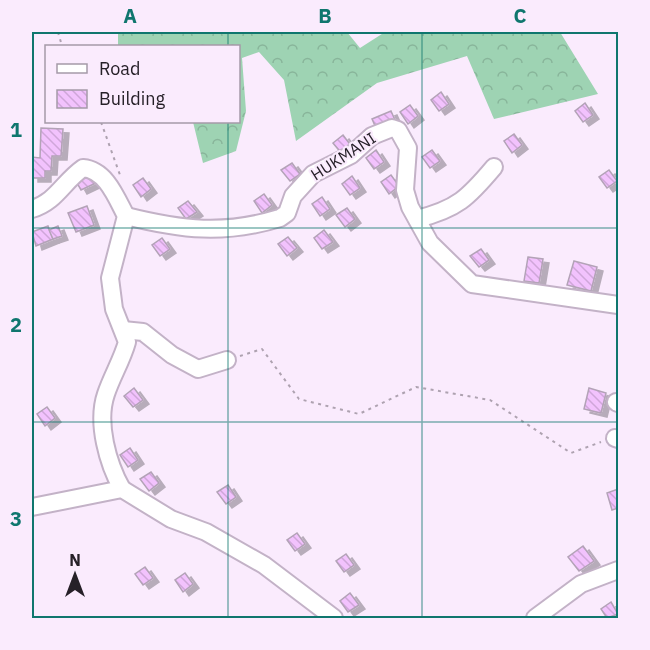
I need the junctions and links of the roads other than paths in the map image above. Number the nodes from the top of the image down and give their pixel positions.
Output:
1 (494, 167) dead end
2 (32, 210) edge
3 (126, 216) junction
4 (417, 219) junction
5 (618, 305) edge
6 (123, 330) junction
7 (227, 360) road end
8 (122, 489) junction
9 (32, 507) edge
10 (618, 570) edge
11 (334, 618) edge
12 (535, 618) edge

1 - 4 street
2 - 3 street
3 - 4 street, HUKMANI
3 - 6 street
4 - 5 street, HUKMANI
6 - 7 street
6 - 8 street
8 - 9 street
8 - 11 street
10 - 12 street

